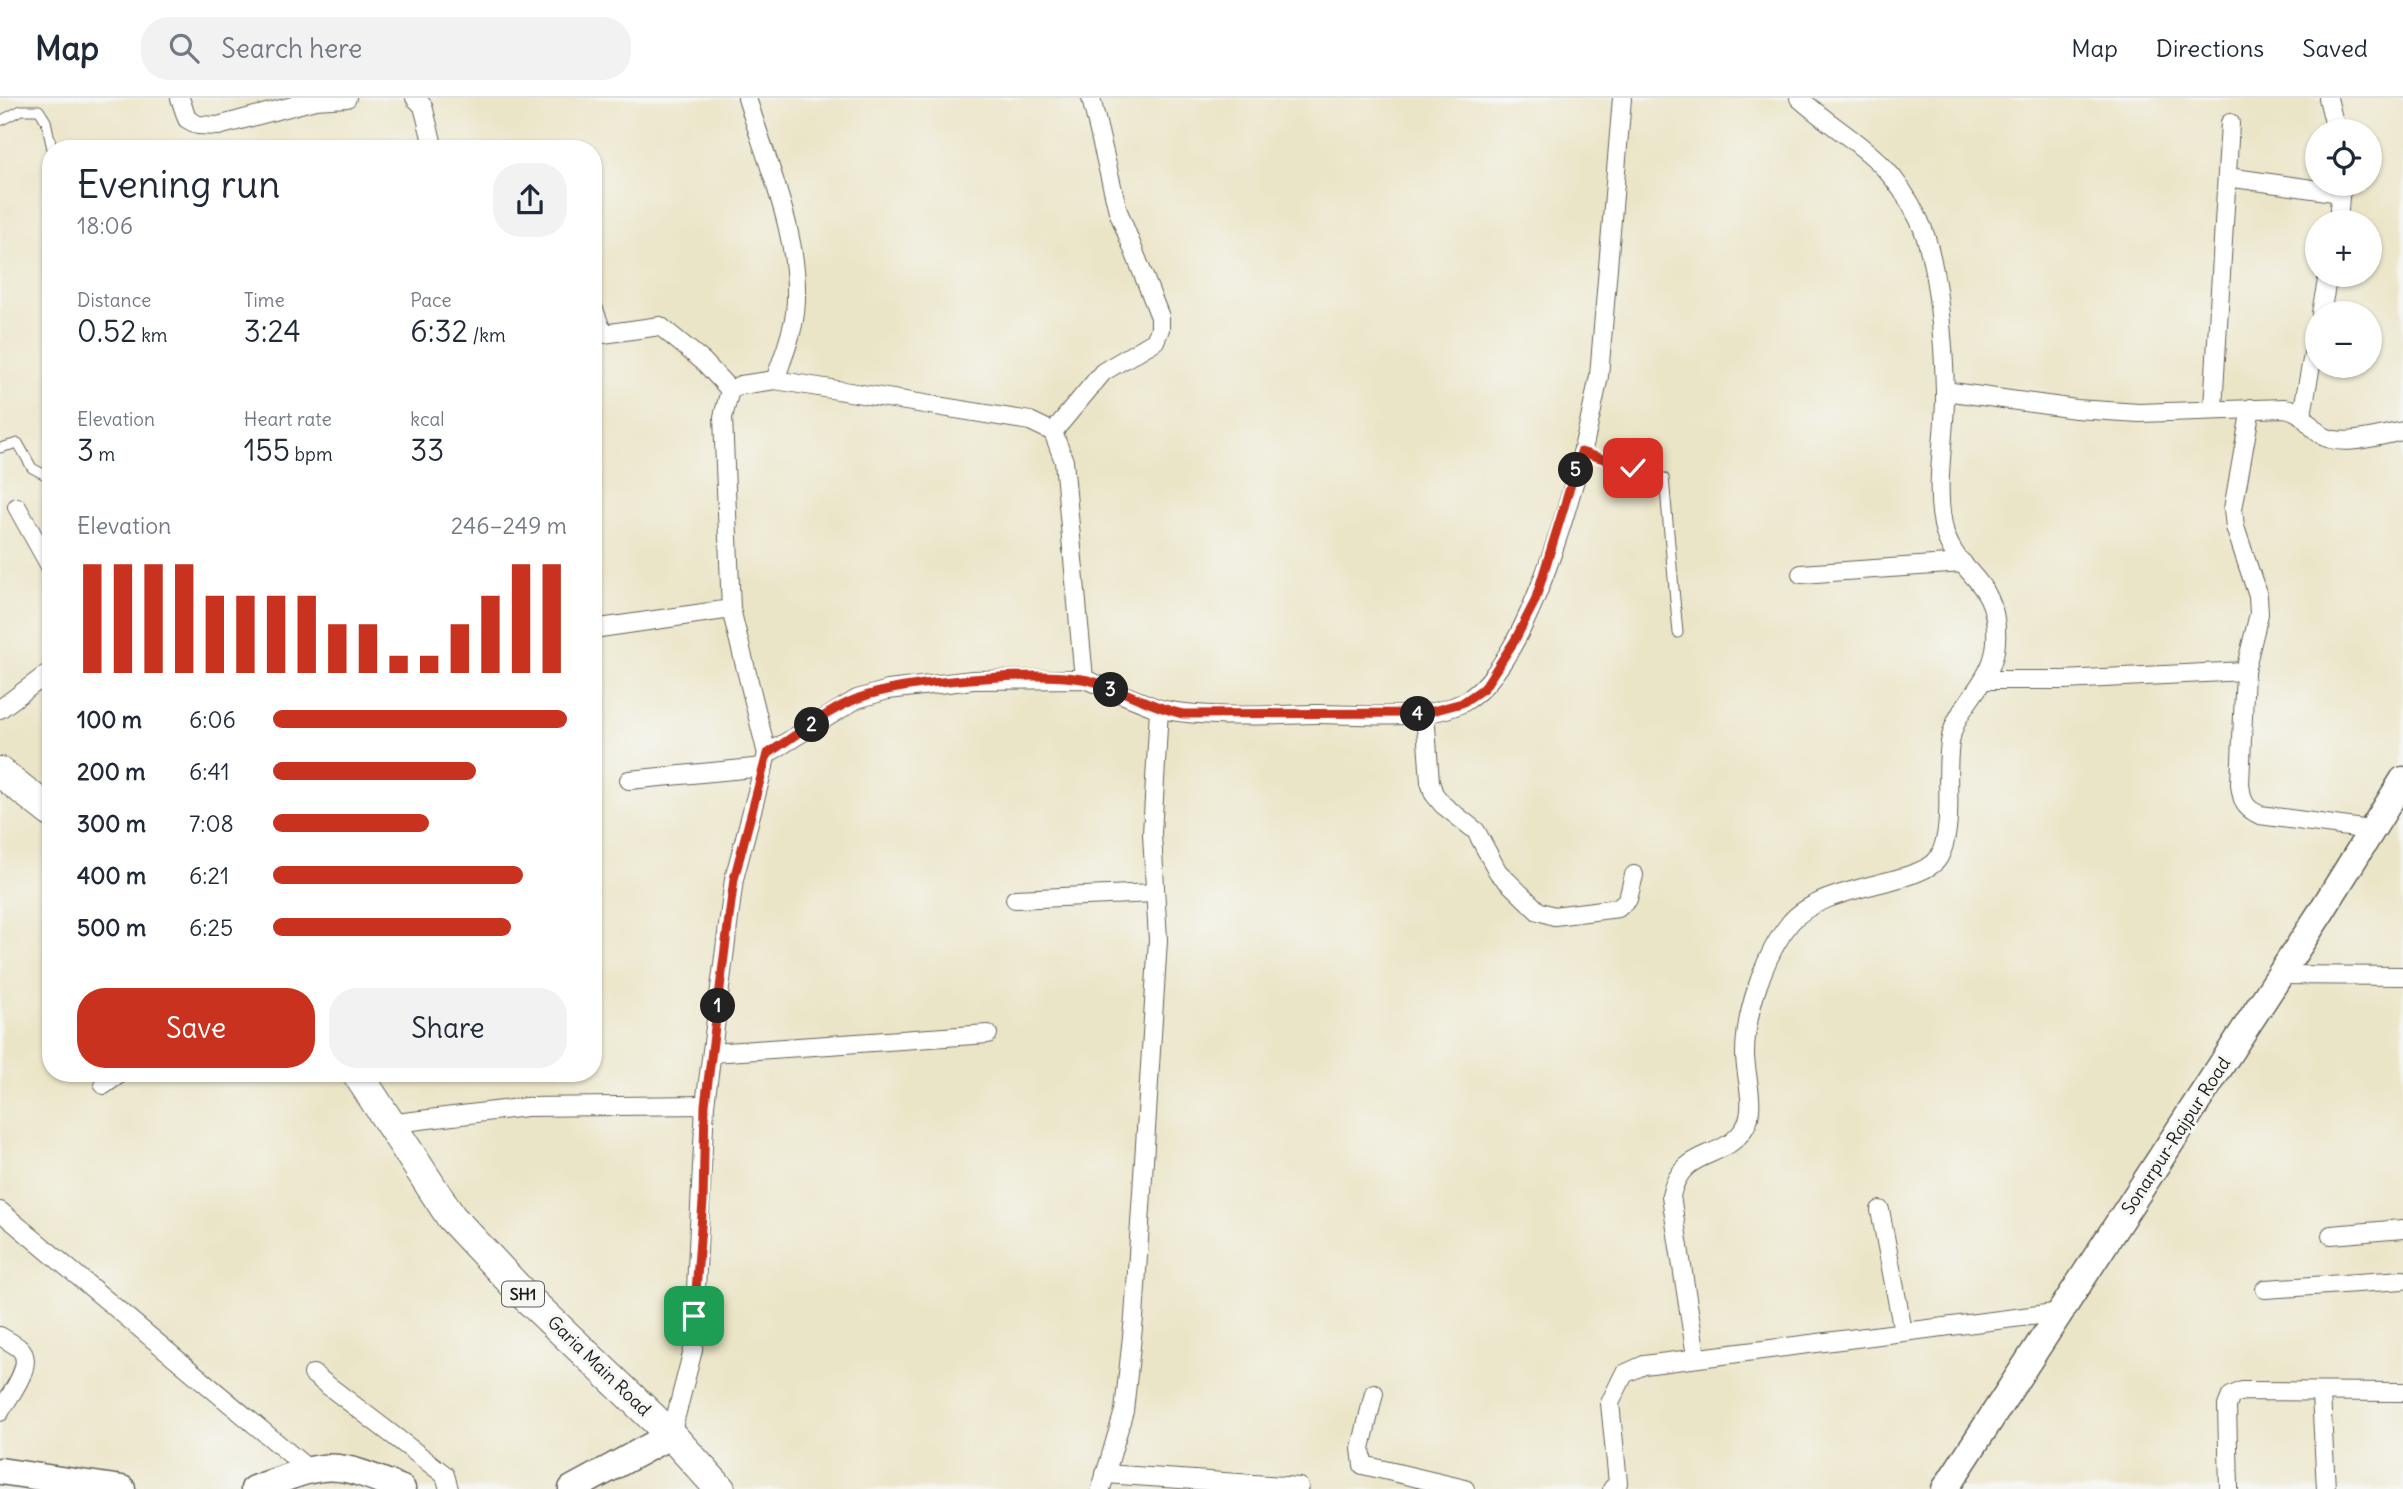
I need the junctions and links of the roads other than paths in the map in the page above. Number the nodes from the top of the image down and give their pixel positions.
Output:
1 (180, 98) edge
2 (347, 98) edge
3 (415, 98) edge
4 (747, 98) edge
5 (1091, 98) edge
6 (1622, 98) edge
7 (1799, 98) edge
8 (2328, 98) edge
9 (2333, 119) edge
10 (0, 121) edge
11 (2230, 123) dead end
12 (50, 140) edge
13 (432, 140) edge
14 (2227, 177) junction
15 (2305, 185) edge
16 (602, 331) edge
17 (2309, 378) edge
18 (775, 380) junction
19 (730, 390) junction
20 (1945, 391) junction
21 (2213, 408) junction
22 (2251, 408) junction
23 (2302, 414) junction
24 (1053, 432) junction
25 (2403, 432) edge
26 (0, 448) edge
27 (1581, 452) junction
28 (42, 473) edge
29 (17, 507) dead end
30 (42, 552) edge
31 (1963, 563) junction
32 (1801, 574) dead end
33 (731, 610) junction
34 (602, 628) edge
35 (1678, 632) dead end
36 (2245, 671) junction
37 (42, 678) edge
38 (1084, 679) junction
39 (1986, 680) junction
40 (0, 709) edge
41 (1159, 709) junction
42 (1425, 713) junction
43 (766, 760) junction
44 (0, 772) edge
45 (629, 780) dead end
46 (2403, 780) edge
47 (42, 805) edge
48 (2370, 830) junction
49 (1634, 875) dead end
50 (1156, 893) junction
51 (1015, 898) dead end
52 (2280, 975) junction
53 (2403, 975) edge
54 (988, 1034) dead end
55 (712, 1053) junction
56 (108, 1082) edge
57 (362, 1082) edge
58 (104, 1085) dead end
59 (705, 1105) junction
60 (388, 1124) junction
61 (1881, 1210) dead end
62 (0, 1211) edge
63 (2403, 1229) edge
64 (2331, 1235) dead end
65 (2403, 1280) edge
66 (2265, 1289) dead end
67 (2063, 1312) junction
68 (1903, 1331) junction
69 (0, 1336) edge
70 (1696, 1356) junction
71 (313, 1374) dead end
72 (2403, 1392) edge
73 (1374, 1393) dead end
74 (2321, 1394) junction
75 (0, 1412) edge
76 (671, 1435) junction
77 (308, 1469) junction
78 (0, 1471) edge
79 (1103, 1481) edge
80 (1299, 1487) dead end
81 (122, 1489) edge
82 (254, 1489) edge
83 (402, 1489) edge
84 (449, 1489) edge
85 (572, 1489) edge
86 (720, 1489) edge
87 (1465, 1489) edge
88 (1612, 1489) edge
89 (1945, 1489) edge
90 (2229, 1489) edge
91 (2326, 1489) edge

1 - 2 street
3 - 13 street
4 - 18 street
5 - 24 street
6 - 27 street
7 - 20 street
8 - 9 street
10 - 12 lane
11 - 14 street
14 - 15 street
14 - 21 street
16 - 19 street
17 - 23 street
18 - 19 street
18 - 24 street
19 - 33 street
20 - 21 street
20 - 31 street
21 - 22 street
22 - 23 street
22 - 36 street
23 - 25 street
24 - 38 street
26 - 28 lane
27 - 35 lane
27 - 42 street
29 - 30 street
31 - 32 street
31 - 39 street
33 - 34 street
33 - 43 street
36 - 39 street
36 - 48 street
37 - 40 street
38 - 41 street
38 - 43 street
39 - 70 street
41 - 42 street
41 - 50 street
42 - 49 street
43 - 45 street
43 - 55 street
44 - 47 main road
46 - 48 main road, Sonarpur-Rajpur Road
48 - 52 main road, Sonarpur-Rajpur Road
50 - 51 street
50 - 79 street
52 - 53 street
52 - 67 main road, Sonarpur-Rajpur Road
54 - 55 street
55 - 59 street
56 - 58 street
57 - 60 main road, Garia Main Road / SH1
59 - 60 street
59 - 76 street
60 - 76 main road, Garia Main Road / SH1
61 - 68 street
62 - 77 street
63 - 64 street
65 - 66 street
67 - 68 street
67 - 89 main road, Sonarpur-Rajpur Road
68 - 70 street
69 - 75 street
70 - 88 street
71 - 84 street
72 - 74 street
73 - 87 street
74 - 90 street
74 - 91 street
76 - 85 main road
76 - 86 main road, Garia Main Road / SH1
77 - 82 main road
77 - 83 main road
78 - 81 main road
79 - 80 street

